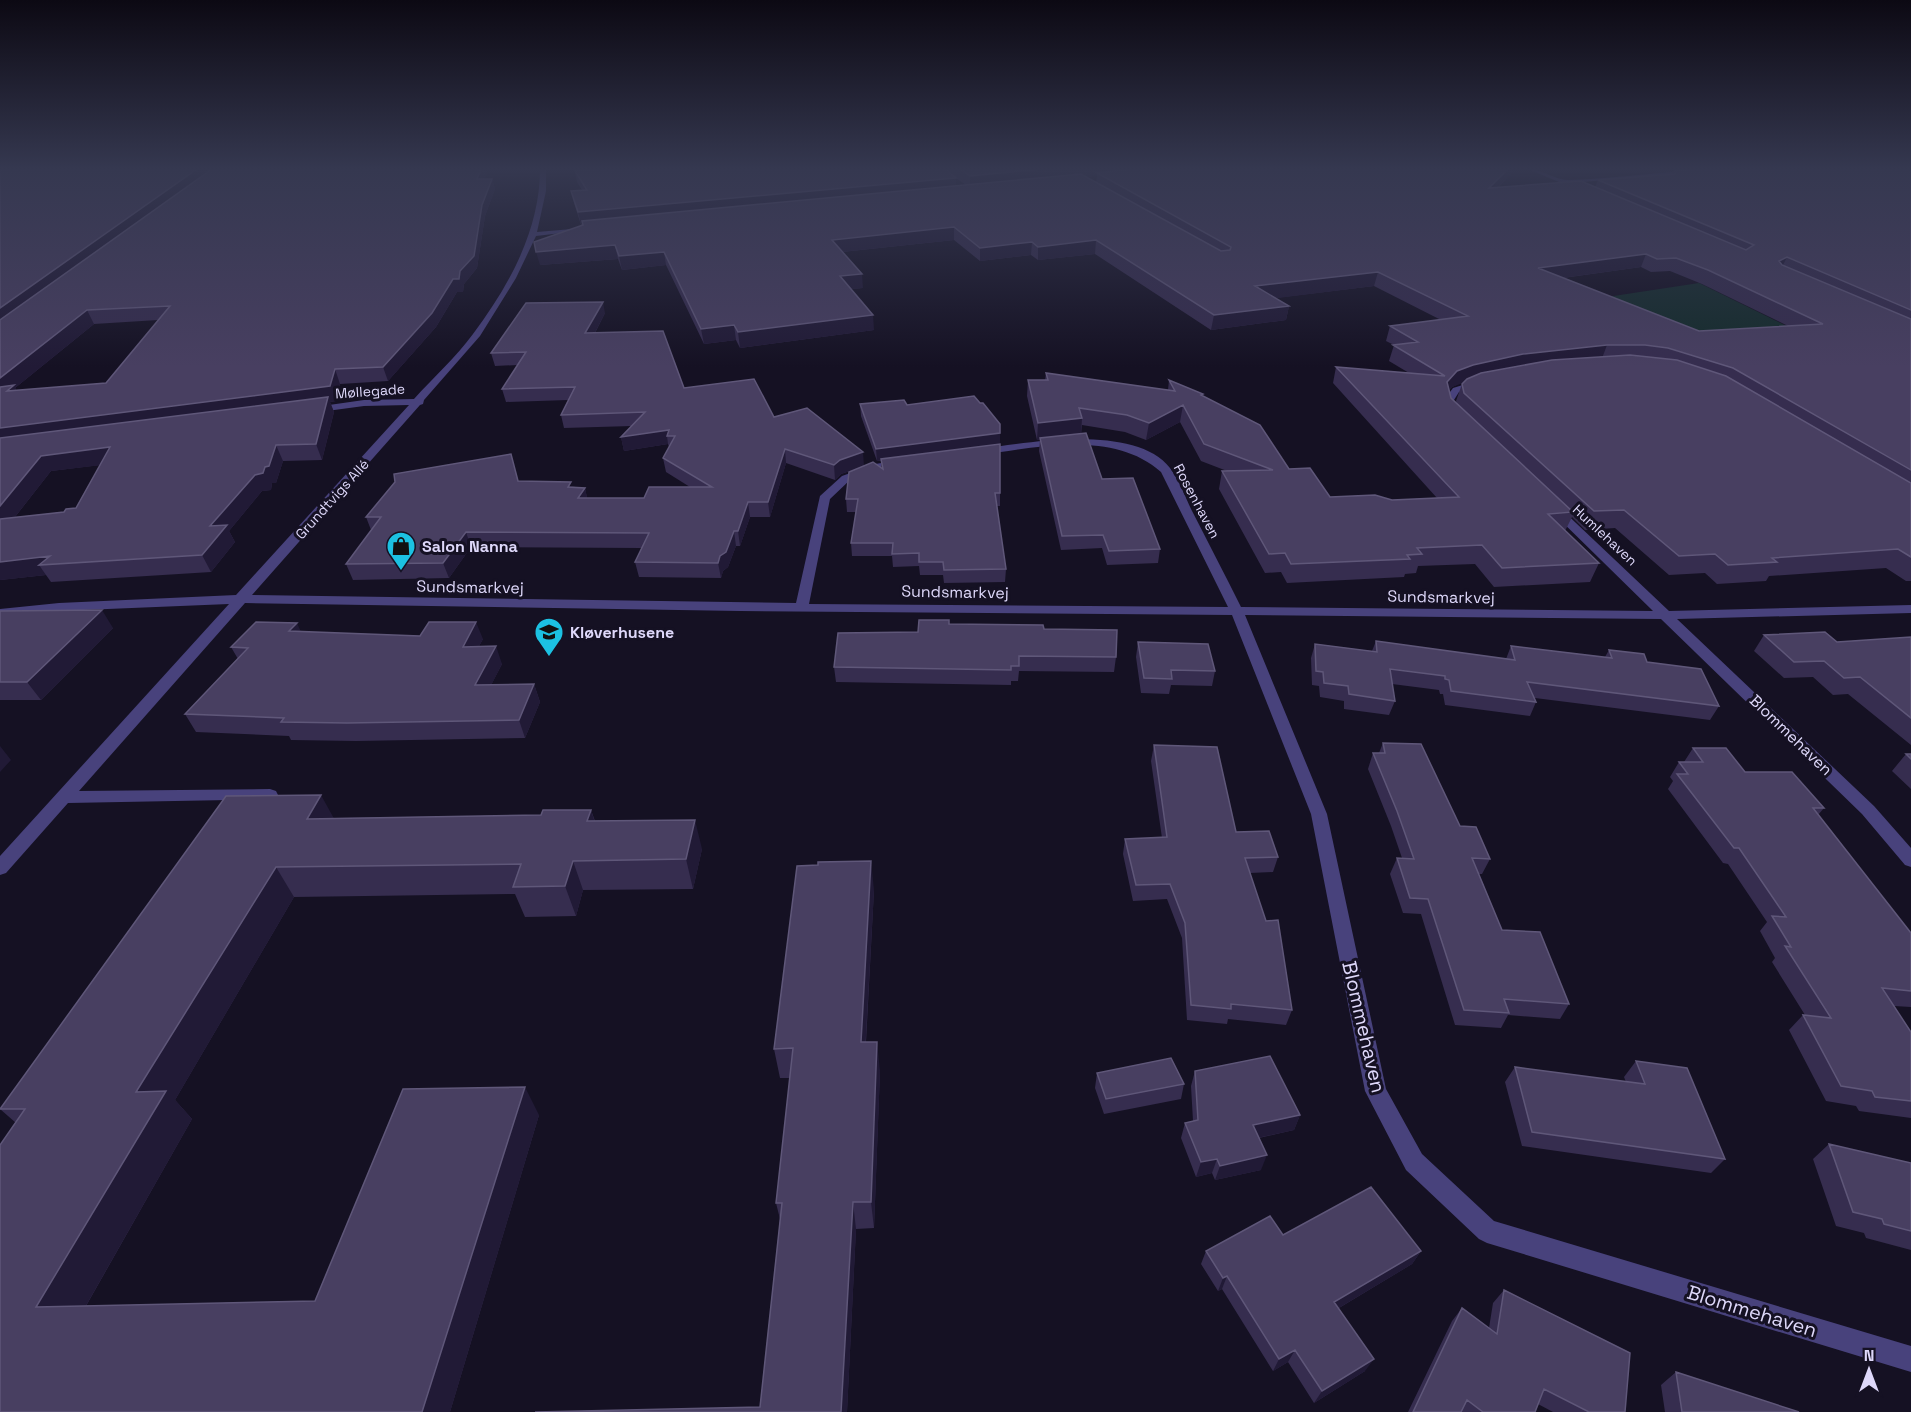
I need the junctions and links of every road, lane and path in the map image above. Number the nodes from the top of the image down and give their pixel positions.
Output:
1 (532, 234) edge
2 (1485, 381) edge
3 (420, 402) junction
4 (306, 411) edge
5 (1461, 420) edge
6 (974, 453) edge
7 (909, 462) edge
8 (1547, 502) edge
9 (243, 599) junction
10 (802, 607) junction
11 (1911, 609) edge
12 (1237, 612) junction
13 (0, 613) edge
14 (1667, 615) junction
15 (270, 795) edge
16 (65, 796) junction
17 (1911, 860) edge
18 (0, 868) edge
19 (1911, 1359) edge

1 - 3 street, Grundtvigs Allé
2 - 5 street
3 - 4 street, Møllegade
3 - 9 street, Grundtvigs Allé
6 - 12 street, Rosenhaven
7 - 10 street
8 - 14 street, Humlehaven
9 - 10 street, Sundsmarkvej
9 - 13 street, Sundsmarkvej
9 - 16 street, Grundtvigs Allé
10 - 12 street, Sundsmarkvej
11 - 14 street, Sundsmarkvej
12 - 14 street, Sundsmarkvej
12 - 19 street, Blommehaven
14 - 17 street, Blommehaven
15 - 16 street
16 - 18 street, Grundtvigs Allé

